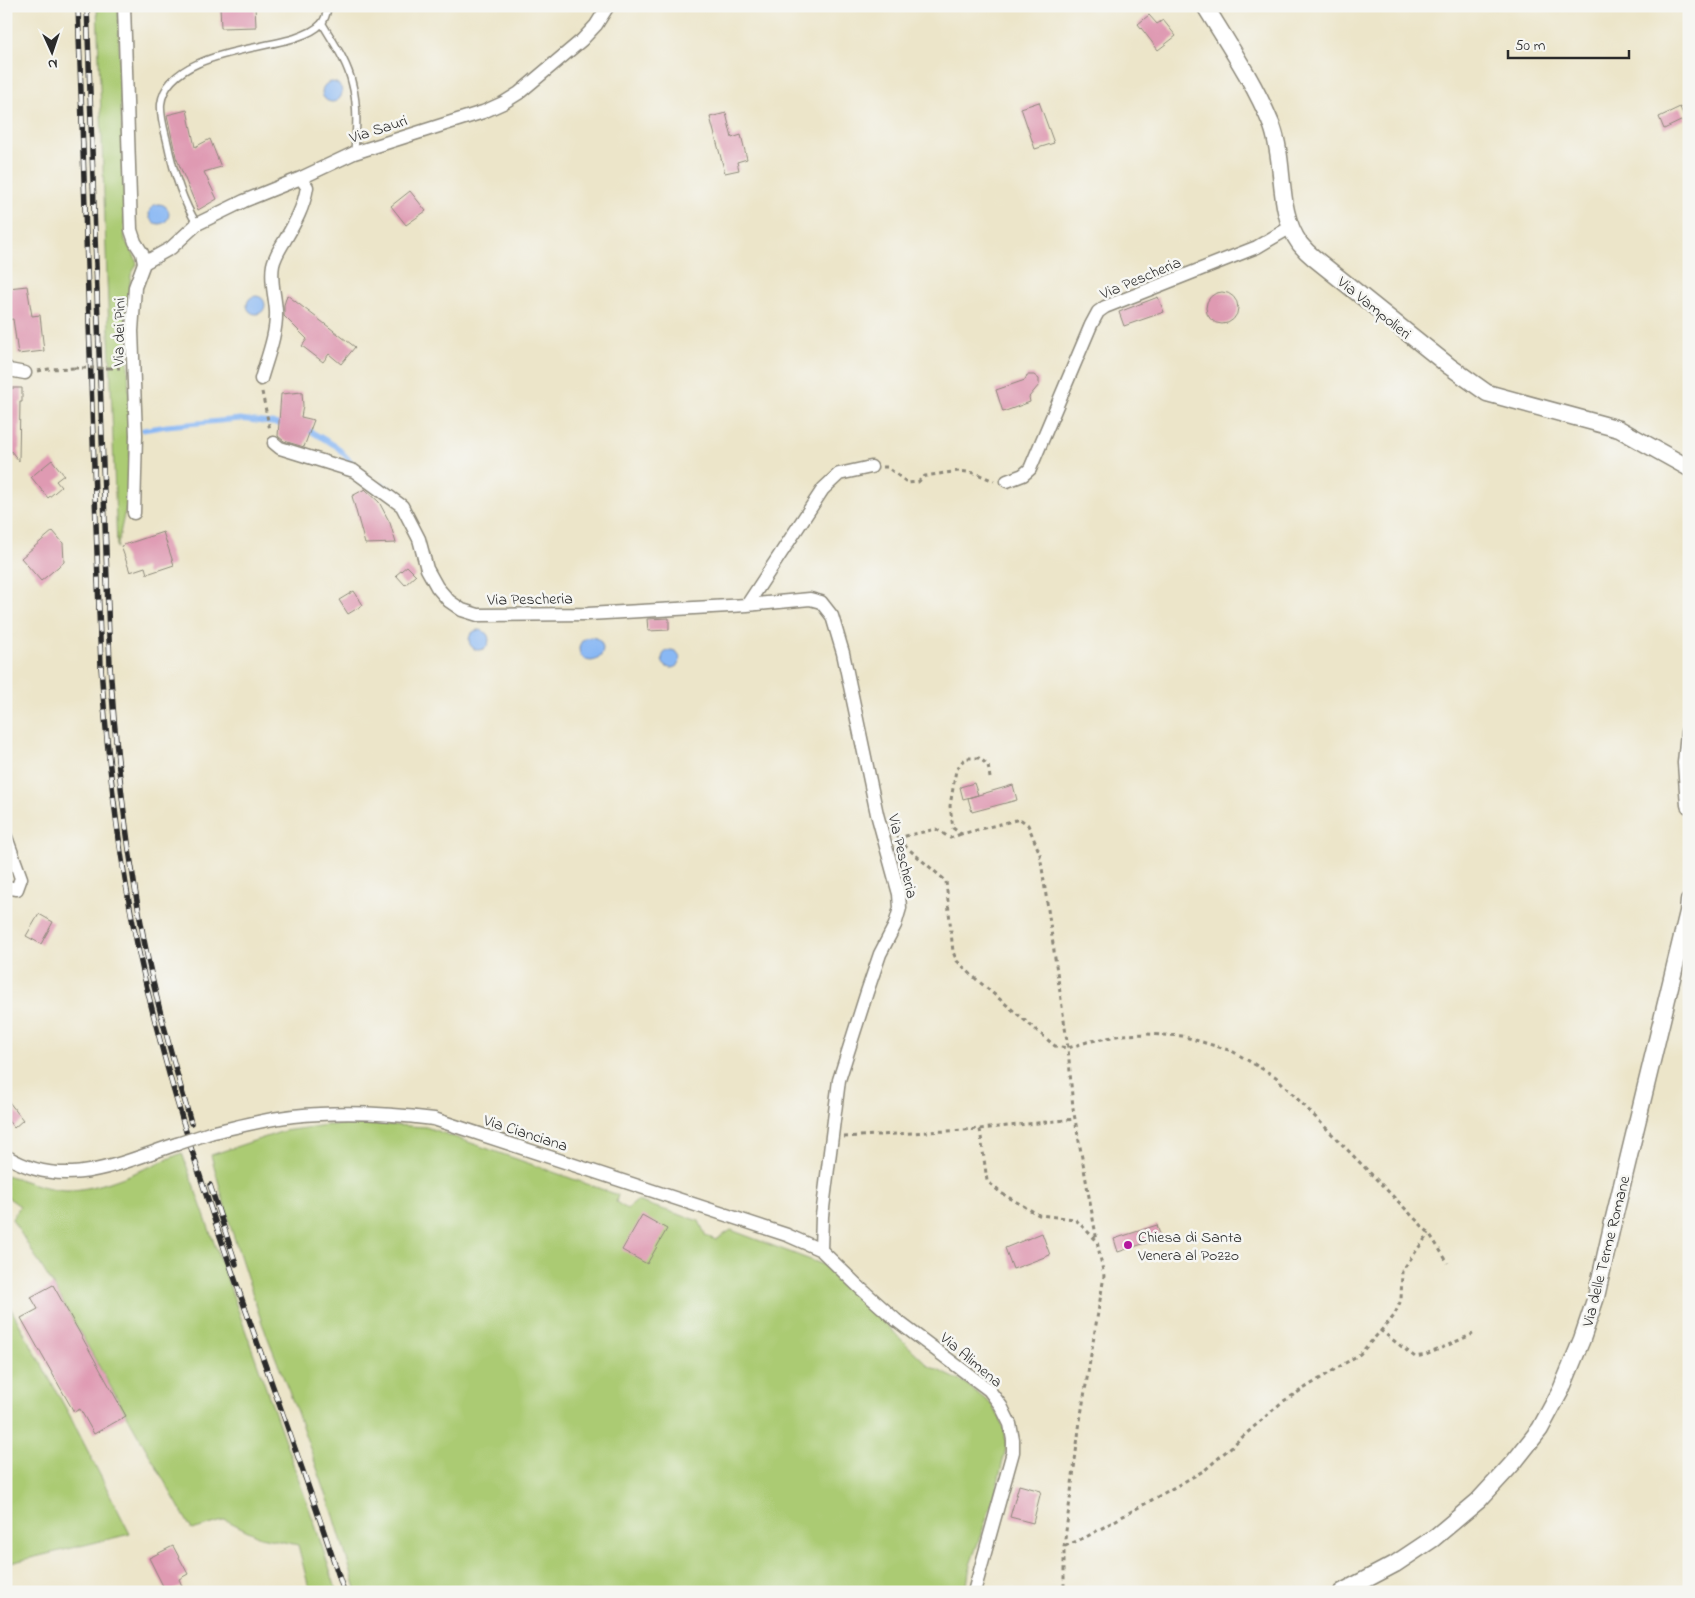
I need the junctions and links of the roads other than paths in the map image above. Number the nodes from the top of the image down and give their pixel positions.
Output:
1 (124, 6) edge
2 (328, 6) edge
3 (608, 6) edge
4 (1205, 6) edge
5 (322, 23) junction
6 (354, 153) junction
7 (300, 178) junction
8 (197, 224) junction
9 (1291, 227) junction
10 (144, 263) junction
11 (6, 367) edge
12 (25, 373) dead end
13 (261, 379) road end
14 (274, 443) road end
15 (871, 467) road end
16 (1689, 468) edge
17 (1007, 481) road end
18 (134, 513) dead end
19 (747, 605) junction
20 (1689, 732) edge
21 (1689, 805) edge
22 (6, 837) edge
23 (12, 888) edge
24 (1689, 900) edge
25 (6, 1156) edge
26 (822, 1250) junction
27 (974, 1592) edge
28 (1342, 1592) edge

1 - 10 street
2 - 5 lane
3 - 6 street, Via Sauri
4 - 9 street, Via Vampolieri
5 - 6 lane
5 - 8 lane
6 - 7 street, Via Sauri
7 - 8 street, Via Sauri
7 - 13 street
8 - 10 street, Via Sauri
9 - 16 street, Via Vampolieri
9 - 17 street, Via Pescheria
10 - 18 street, Via dei Pini
11 - 12 street
14 - 19 street, Via Pescheria
15 - 19 street
19 - 26 street, Via Pescheria
20 - 21 street
22 - 23 street
24 - 28 street, Via delle Terme Romane
25 - 26 street, Via Cianciana, bridge
26 - 27 street, Via Alimena

